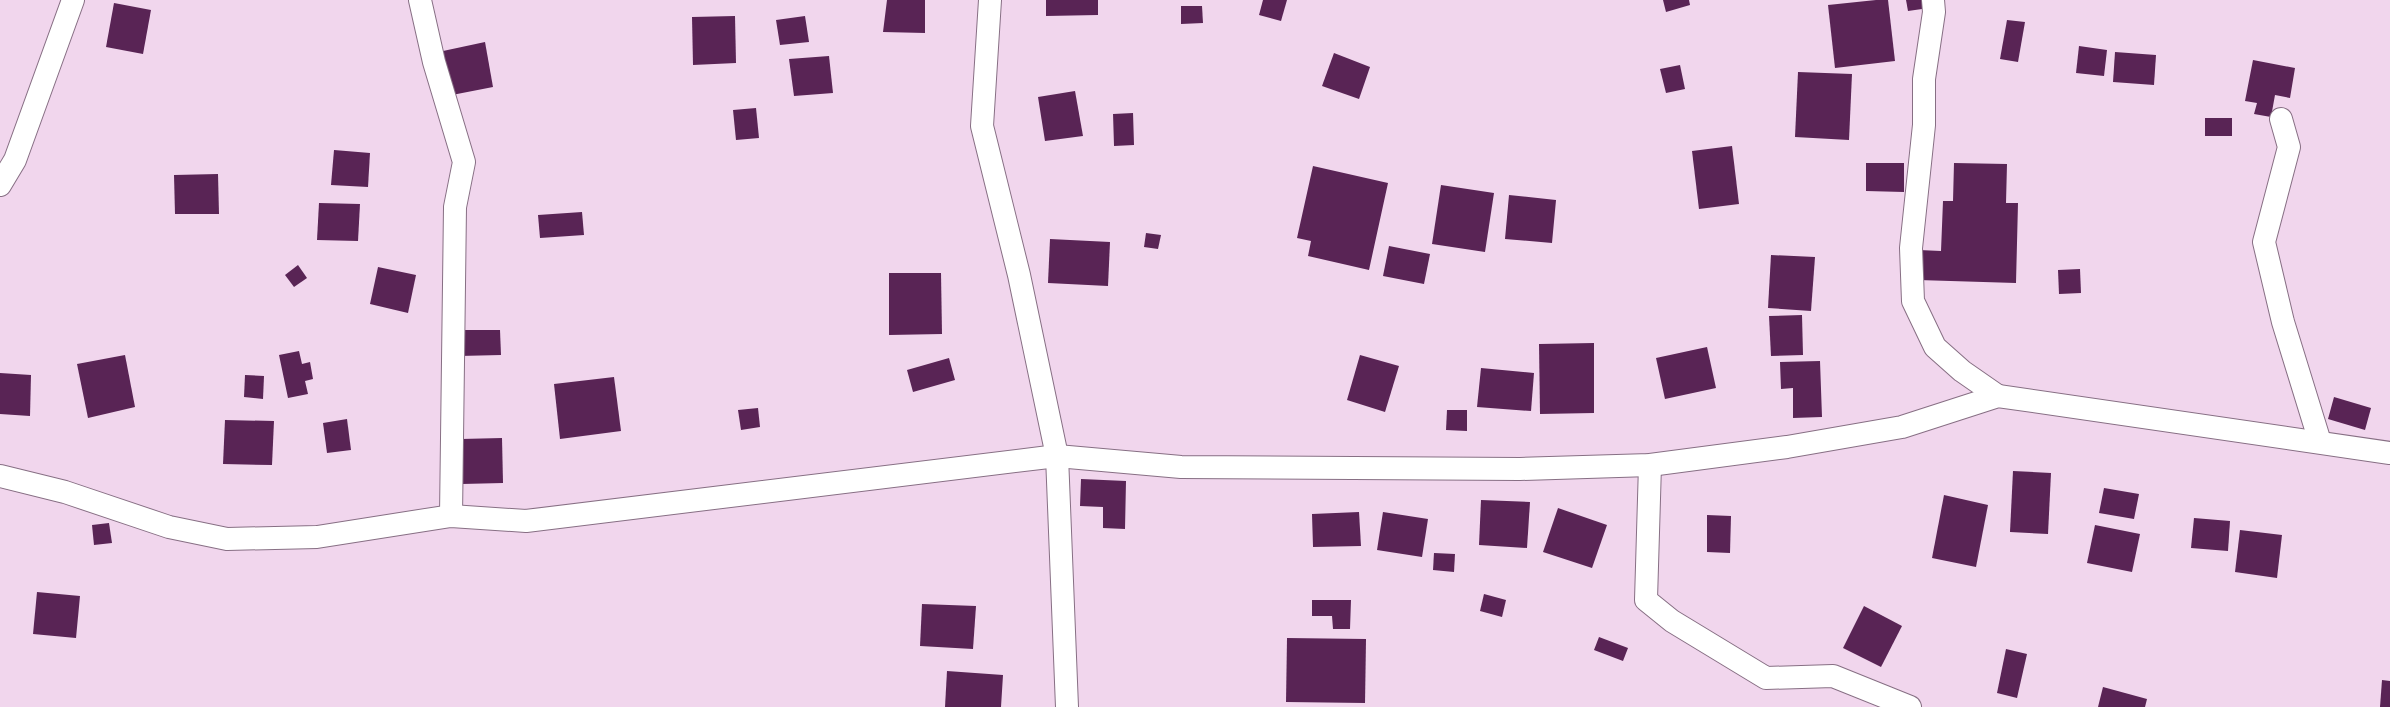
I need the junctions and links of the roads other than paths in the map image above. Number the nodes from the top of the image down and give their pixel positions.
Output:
1 (73, 0) edge
2 (420, 0) edge
3 (990, 0) edge
4 (1933, 0) edge
5 (2281, 119) dead end
6 (0, 186) edge
7 (1998, 396) junction
8 (2320, 442) junction
9 (2390, 452) edge
10 (1057, 456) junction
11 (1650, 465) junction
12 (0, 476) edge
13 (451, 516) junction
14 (1067, 707) edge
15 (1910, 707) edge

1 - 6 street
2 - 13 street
3 - 10 street
4 - 7 street
5 - 8 street
7 - 8 street
7 - 11 street
8 - 9 street
10 - 11 street
10 - 13 street
10 - 14 street
11 - 15 street
12 - 13 street

